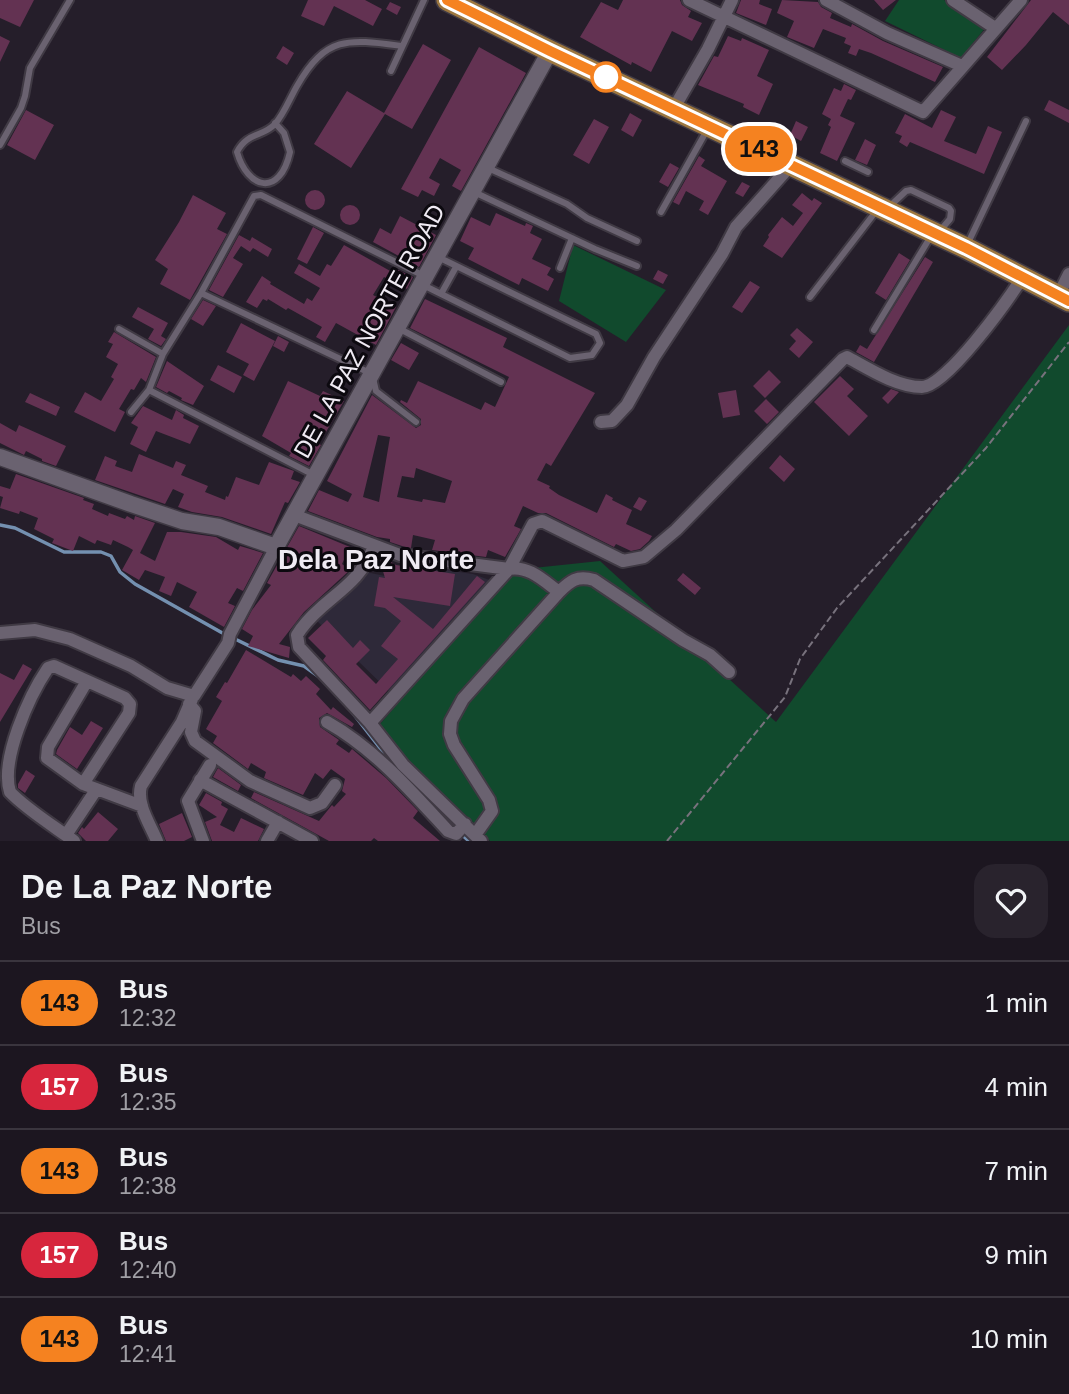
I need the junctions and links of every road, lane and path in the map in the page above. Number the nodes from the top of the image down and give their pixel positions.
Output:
1 (70, 0) edge
2 (424, 0) edge
3 (447, 0) edge
4 (688, 0) edge
5 (732, 0) edge
6 (826, 0) edge
7 (953, 0) edge
8 (1021, 0) edge
9 (724, 17) junction
10 (995, 28) junction
11 (402, 46) junction
12 (550, 51) junction
13 (962, 66) junction
14 (391, 71) dead end
15 (674, 108) junction
16 (1026, 121) dead end
17 (275, 123) junction
18 (710, 125) junction
19 (0, 145) edge
20 (845, 161) dead end
21 (791, 165) junction
22 (486, 168) junction
23 (868, 173) dead end
24 (473, 191) junction
25 (883, 208) junction
26 (661, 212) dead end
27 (935, 233) junction
28 (572, 238) junction
29 (636, 241) dead end
30 (966, 248) junction
31 (436, 256) junction
32 (637, 266) dead end
33 (456, 267) junction
34 (561, 268) dead end
35 (1069, 274) edge
36 (1022, 278) junction
37 (423, 280) junction
38 (201, 293) junction
39 (441, 294) junction
40 (810, 297) dead end
41 (1064, 298) edge
42 (397, 327) junction
43 (119, 328) dead end
44 (874, 330) dead end
45 (1069, 342) edge
46 (163, 354) junction
47 (372, 374) junction
48 (501, 382) dead end
49 (149, 390) junction
50 (131, 412) dead end
51 (416, 422) dead end
52 (601, 422) dead end
53 (0, 457) edge
54 (314, 475) junction
55 (294, 514) junction
56 (374, 546) junction
57 (276, 547) junction
58 (509, 569) junction
59 (559, 593) junction
60 (0, 633) edge
61 (729, 672) dead end
62 (88, 681) junction
63 (191, 700) junction
64 (327, 722) dead end
65 (370, 723) junction
66 (210, 765) dead end
67 (200, 780) junction
68 (83, 784) junction
69 (335, 785) dead end
70 (96, 790) junction
71 (142, 806) junction
72 (278, 822) junction
73 (461, 829) junction
74 (70, 838) edge
75 (478, 838) edge
76 (157, 841) edge
77 (203, 841) edge
78 (267, 841) edge
79 (312, 841) edge
80 (667, 841) edge

1 - 19 lane
2 - 11 lane
3 - 12 highway
4 - 9 street
5 - 9 street
6 - 13 street
7 - 10 street
8 - 10 street
9 - 13 street
9 - 15 street
10 - 13 street
11 - 14 lane
11 - 17 lane
12 - 15 highway
12 - 22 street, DE LA PAZ NORTE ROAD
15 - 18 highway
16 - 30 lane
17 - 17 lane
18 - 21 highway
18 - 26 lane
20 - 23 lane
21 - 25 highway
21 - 52 street
22 - 24 street, DE LA PAZ NORTE ROAD
22 - 29 lane
24 - 28 lane
24 - 31 street, DE LA PAZ NORTE ROAD
25 - 27 highway
25 - 27 lane
25 - 40 lane
27 - 30 highway
27 - 44 lane
28 - 32 lane
28 - 34 lane
30 - 36 highway
31 - 33 lane
31 - 37 street, DE LA PAZ NORTE ROAD
33 - 39 lane
33 - 39 lane
35 - 41 street
36 - 41 highway
36 - 58 street
37 - 38 lane
37 - 39 lane
37 - 42 street, DE LA PAZ NORTE ROAD
38 - 46 lane
38 - 47 lane
42 - 47 street, DE LA PAZ NORTE ROAD
42 - 48 lane
43 - 46 lane
45 - 80 path
46 - 49 lane
47 - 51 lane
47 - 54 street, DE LA PAZ NORTE ROAD
49 - 50 lane
49 - 54 lane
53 - 57 street
54 - 55 street, DE LA PAZ NORTE ROAD
55 - 56 street
55 - 57 street, DE LA PAZ NORTE ROAD
56 - 58 street
56 - 65 street
57 - 63 street, DE LA PAZ NORTE ROAD
58 - 59 street
58 - 65 street
59 - 61 street
59 - 75 street
60 - 63 street
62 - 68 street
62 - 68 street
62 - 74 street
63 - 69 street
63 - 71 street, DE LA PAZ NORTE ROAD
64 - 73 street
65 - 73 street
66 - 67 street
67 - 72 street
67 - 77 street
68 - 70 street
70 - 71 street
70 - 74 street
71 - 76 street
72 - 78 street
72 - 79 street
73 - 75 street

